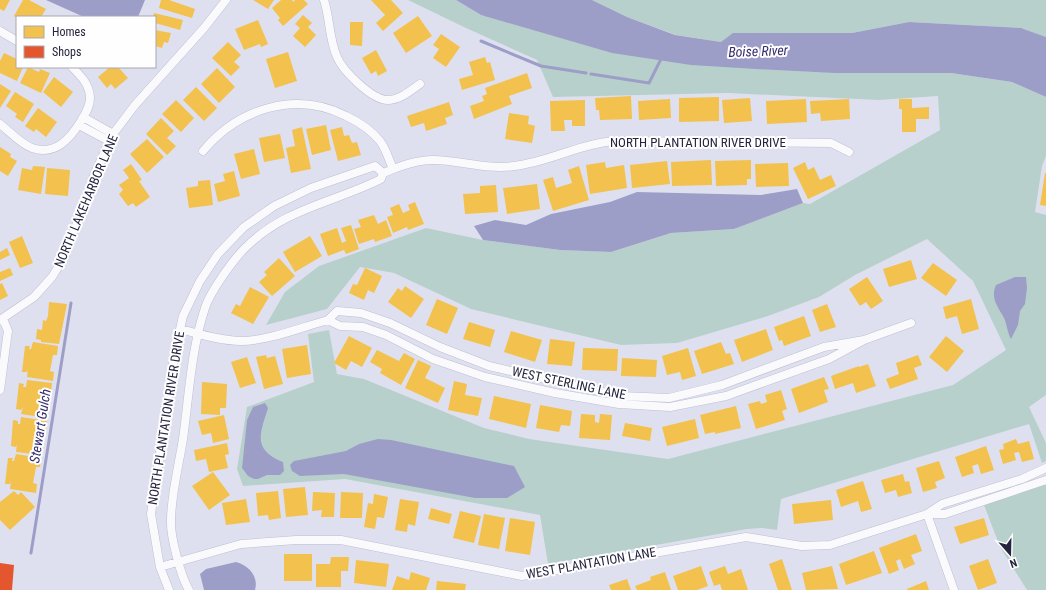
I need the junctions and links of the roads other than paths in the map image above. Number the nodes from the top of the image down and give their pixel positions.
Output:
1 (226, 0) edge
2 (324, 0) edge
3 (0, 31) edge
4 (16, 40) edge
5 (73, 68) edge
6 (420, 84) dead end
7 (81, 121) junction
8 (0, 124) edge
9 (111, 138) junction
10 (203, 151) dead end
11 (849, 152) dead end
12 (393, 169) junction
13 (383, 172) junction
14 (2, 319) edge
15 (328, 320) junction
16 (911, 323) dead end
17 (180, 329) junction
18 (198, 334) junction
19 (864, 340) junction
20 (0, 390) edge
21 (1046, 468) edge
22 (1046, 480) edge
23 (927, 514) junction
24 (179, 561) junction
25 (160, 567) junction
26 (169, 590) edge
27 (189, 590) edge
28 (954, 590) edge

1 - 9 street, NORTH LAKEHARBOR LANE
2 - 6 street
3 - 4 street
5 - 7 street
7 - 8 street
7 - 9 street
9 - 14 street, NORTH LAKEHARBOR LANE
10 - 12 street
11 - 12 street, NORTH PLANTATION RIVER DRIVE
12 - 13 street, NORTH PLANTATION RIVER DRIVE
13 - 17 street, NORTH PLANTATION RIVER DRIVE
13 - 18 street, NORTH PLANTATION RIVER DRIVE
14 - 20 street
15 - 18 street, WEST STERLING LANE
15 - 19 street, WEST STERLING LANE
15 - 19 street, WEST STERLING LANE
16 - 19 street, WEST STERLING LANE
17 - 18 street, WEST STERLING LANE
17 - 25 street, NORTH PLANTATION RIVER DRIVE
18 - 24 street, NORTH PLANTATION RIVER DRIVE
21 - 23 street, WEST PLANTATION LANE
22 - 23 street, WEST PLANTATION LANE
23 - 24 street, WEST PLANTATION LANE
23 - 28 street
24 - 25 street, WEST PLANTATION LANE
24 - 27 street, NORTH PLANTATION RIVER DRIVE
25 - 26 street, NORTH PLANTATION RIVER DRIVE

